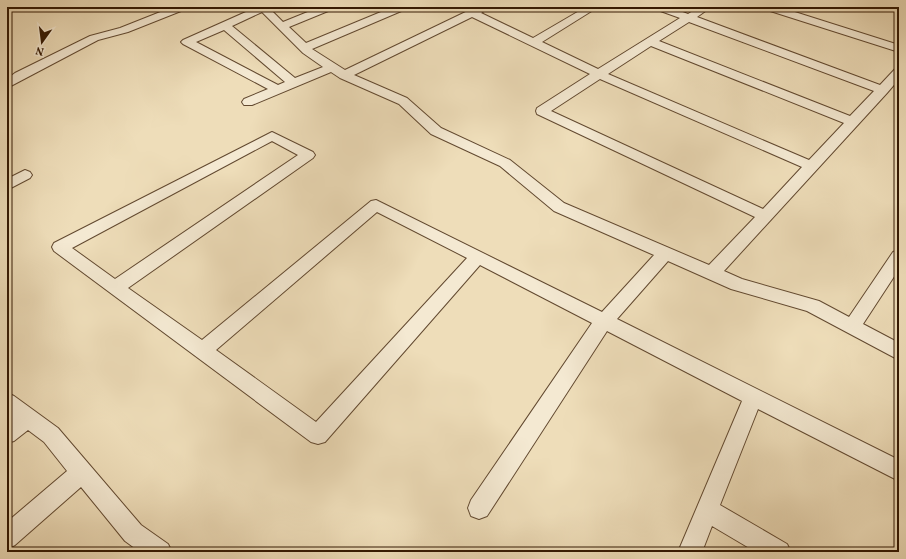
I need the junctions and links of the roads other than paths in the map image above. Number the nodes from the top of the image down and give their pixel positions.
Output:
1 (182, 7) edge
2 (263, 7) edge
3 (328, 7) edge
4 (402, 7) edge
5 (593, 7) edge
6 (660, 7) edge
7 (706, 7) edge
8 (768, 7) edge
9 (479, 10) edge
10 (690, 17) junction
11 (225, 26) junction
12 (282, 26) junction
13 (534, 42) junction
14 (650, 42) junction
15 (304, 48) junction
16 (899, 49) edge
17 (338, 71) junction
18 (899, 72) edge
19 (599, 74) junction
20 (293, 83) junction
21 (7, 84) edge
22 (277, 90) junction
23 (883, 90) junction
24 (248, 102) dead end
25 (852, 122) junction
26 (812, 166) junction
27 (25, 175) dead end
28 (7, 185) edge
29 (766, 216) junction
30 (665, 254) junction
31 (478, 257) junction
32 (898, 257) edge
33 (712, 273) junction
34 (116, 287) junction
35 (604, 321) junction
36 (852, 327) junction
37 (202, 351) junction
38 (899, 352) edge
39 (754, 397) junction
40 (7, 402) edge
41 (28, 418) junction
42 (7, 434) edge
43 (899, 471) edge
44 (82, 472) junction
45 (479, 508) dead end
46 (707, 510) junction
47 (7, 537) edge
48 (160, 552) edge
49 (690, 552) edge
50 (779, 552) edge

1 - 21 street
2 - 11 street
2 - 12 street
3 - 12 street
4 - 15 street
5 - 13 street
6 - 10 street
7 - 10 street
8 - 16 street
9 - 13 street
9 - 17 street
10 - 14 street
10 - 23 street
11 - 20 street
11 - 22 street
12 - 15 street
13 - 19 street
14 - 19 street
14 - 25 street
15 - 17 street
17 - 20 street
17 - 30 street
18 - 23 street
19 - 26 street
19 - 29 street
20 - 22 street
22 - 24 street
23 - 25 street
25 - 26 street
26 - 29 street
27 - 28 street
29 - 33 street
30 - 33 street
30 - 35 street
31 - 35 street
31 - 37 street
31 - 37 street
32 - 36 street
33 - 36 street
34 - 34 street
34 - 37 street
35 - 39 street
35 - 45 street
36 - 38 street
39 - 43 street
39 - 46 street
40 - 41 street
41 - 42 street
41 - 44 street
44 - 47 street
44 - 48 street
46 - 49 street
46 - 50 street

